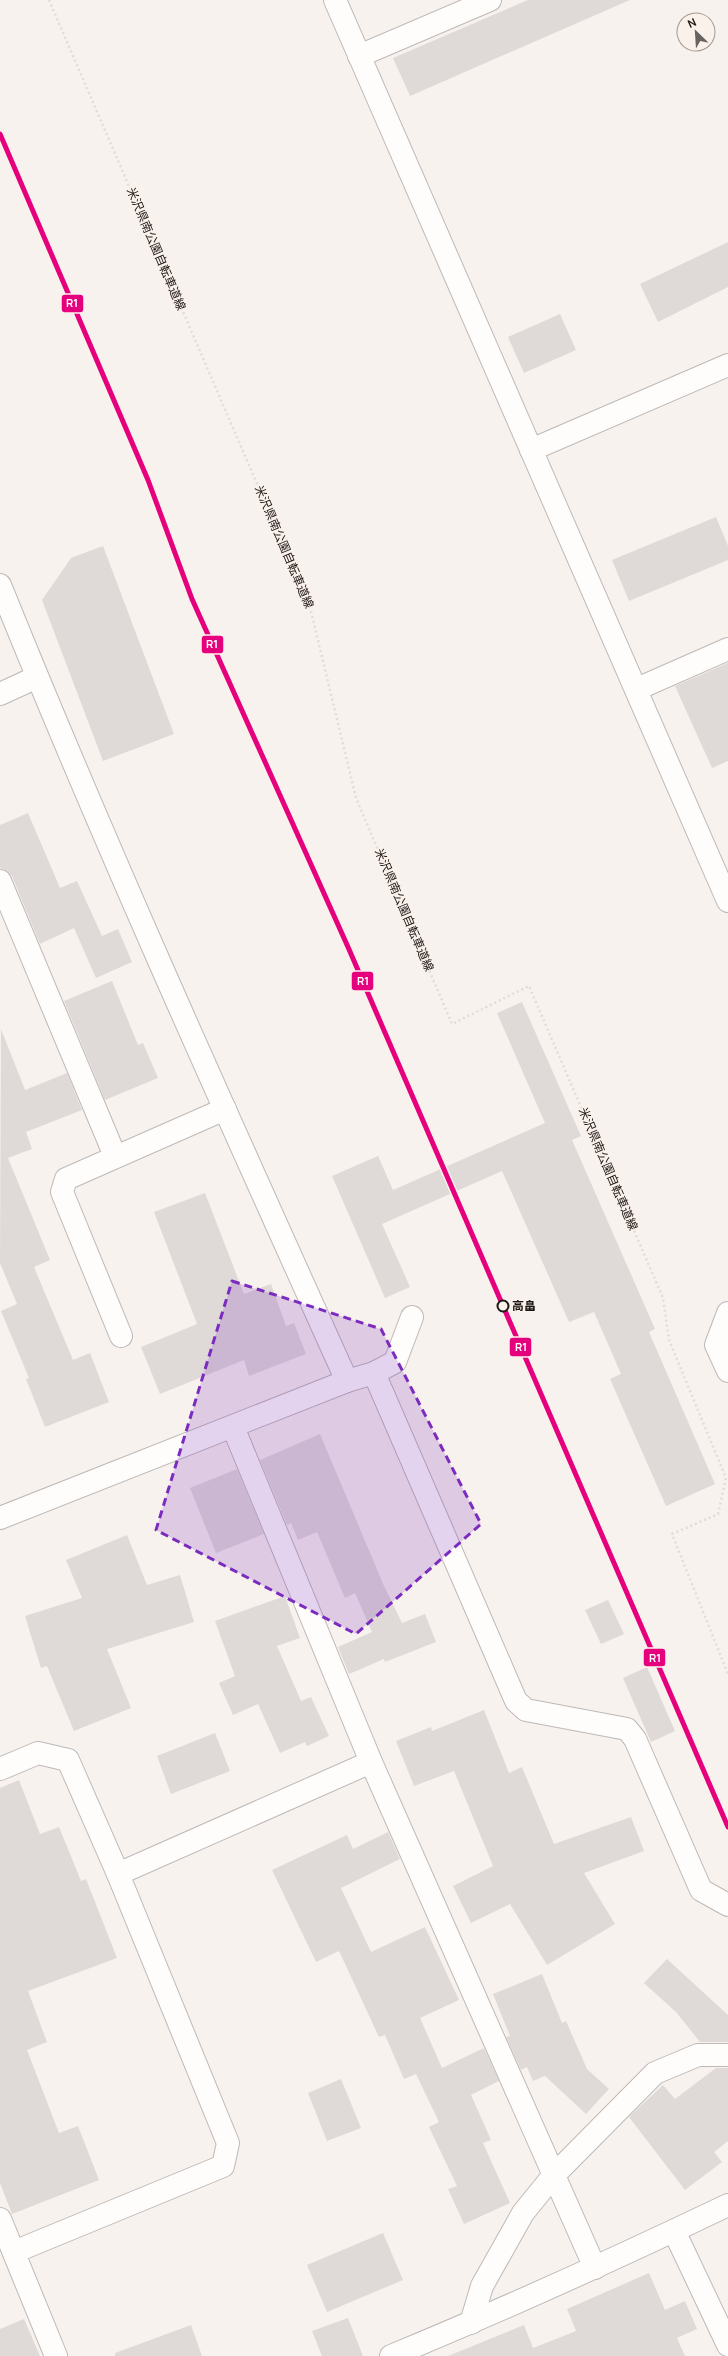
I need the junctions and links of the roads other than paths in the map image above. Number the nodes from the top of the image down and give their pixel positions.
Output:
1 (335, 0) edge
2 (490, 0) edge
3 (359, 56) junction
4 (728, 365) edge
5 (531, 450) junction
6 (0, 584) edge
7 (728, 649) edge
8 (38, 677) junction
9 (637, 689) junction
10 (0, 694) edge
11 (0, 881) edge
12 (728, 901) edge
13 (225, 1109) junction
14 (115, 1156) junction
15 (728, 1313) edge
16 (412, 1317) dead end
17 (121, 1336) dead end
18 (728, 1371) edge
19 (374, 1373) junction
20 (347, 1381) junction
21 (233, 1427) junction
22 (0, 1518) edge
23 (371, 1762) junction
24 (0, 1769) edge
25 (118, 1874) junction
26 (728, 1905) edge
27 (728, 2054) edge
28 (553, 2176) junction
29 (728, 2204) edge
30 (0, 2219) edge
31 (674, 2231) junction
32 (14, 2252) junction
33 (595, 2268) junction
34 (471, 2323) junction
35 (728, 2345) edge
36 (56, 2356) edge
37 (391, 2356) edge

1 - 3 street
2 - 3 street
3 - 5 street
4 - 5 street
5 - 9 street
6 - 8 street
7 - 9 street
8 - 10 street
8 - 13 street
9 - 12 street
11 - 14 street
13 - 14 street
13 - 20 street
14 - 17 street
15 - 18 street
16 - 19 street
19 - 20 street
19 - 26 street
20 - 21 street
21 - 22 street
21 - 23 street
23 - 25 street
23 - 28 street
24 - 25 street
25 - 32 street
27 - 28 street
28 - 33 street
28 - 34 street
29 - 31 street
30 - 32 street
31 - 33 street
31 - 35 street
32 - 36 street
33 - 34 street
34 - 37 street

